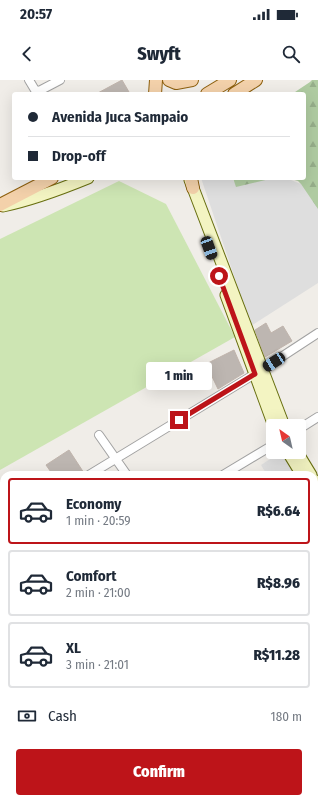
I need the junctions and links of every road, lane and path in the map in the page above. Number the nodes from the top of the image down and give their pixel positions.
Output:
1 (29, 80) edge
2 (60, 80) edge
3 (161, 80) edge
4 (230, 80) edge
5 (256, 80) edge
6 (186, 86) edge
7 (156, 92) edge
8 (162, 92) edge
9 (209, 92) edge
10 (237, 92) edge
11 (31, 180) edge
12 (48, 180) edge
13 (83, 180) edge
14 (184, 180) edge
15 (191, 181) edge
16 (0, 200) edge
17 (0, 206) edge
18 (318, 334) edge
19 (259, 371) junction
20 (318, 417) edge
21 (272, 419) edge
22 (281, 419) edge
23 (306, 425) edge
24 (99, 435) dead end
25 (266, 448) edge
26 (116, 459) junction
27 (292, 459) edge
28 (301, 459) edge
29 (96, 471) edge
30 (124, 471) edge
31 (229, 471) edge
32 (300, 471) edge
33 (309, 471) edge

1 - 2 street
3 - 6 main road
3 - 7 main road
3 - 8 main road
4 - 9 main road
5 - 10 main road
11 - 16 main road
12 - 17 main road
13 - 17 main road
14 - 19 main road
15 - 19 main road
18 - 19 street
19 - 21 main road
19 - 22 main road
19 - 26 street
20 - 23 street
24 - 26 street
25 - 31 street
26 - 29 street
26 - 30 street
27 - 32 main road
28 - 33 main road

